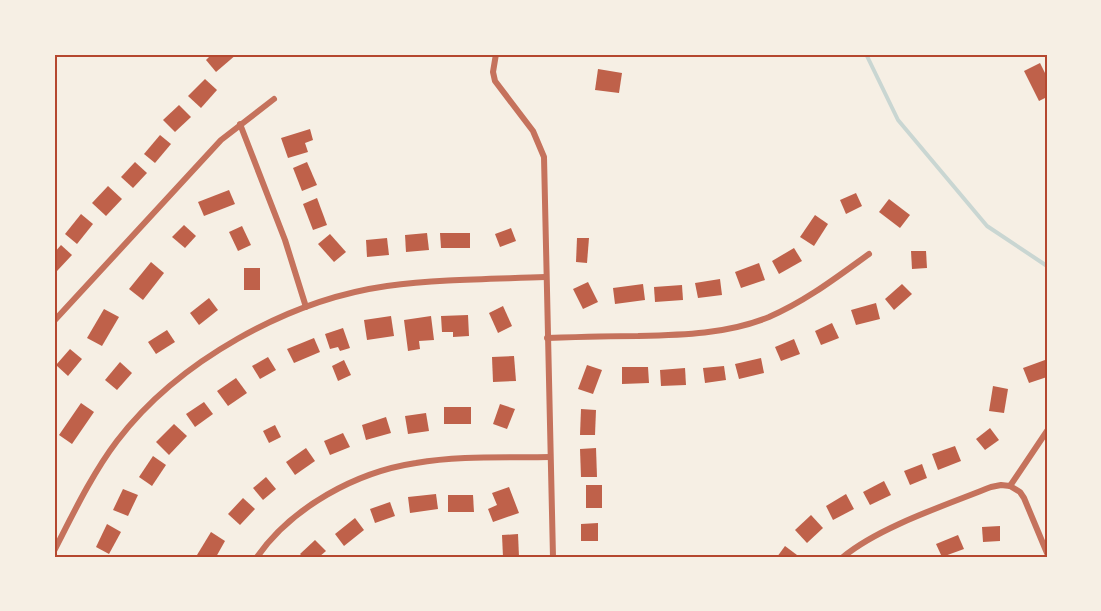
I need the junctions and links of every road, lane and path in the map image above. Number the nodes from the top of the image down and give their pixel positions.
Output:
1 (496, 54) edge
2 (274, 99) dead end
3 (240, 124) junction
4 (869, 254) dead end
5 (545, 277) junction
6 (306, 306) junction
7 (54, 321) edge
8 (547, 338) junction
9 (1047, 431) edge
10 (550, 456) junction
11 (1010, 486) junction
12 (54, 533) edge
13 (62, 536) junction
14 (54, 551) edge
15 (1047, 553) edge
16 (257, 557) edge
17 (553, 557) edge
18 (843, 557) edge

1 - 5 street
2 - 3 street
3 - 6 street
3 - 7 street
4 - 8 street
5 - 6 street
5 - 8 street
6 - 13 street
8 - 10 street
9 - 11 street
10 - 16 street
10 - 17 street
11 - 15 street
11 - 18 street
12 - 13 street
13 - 14 street

